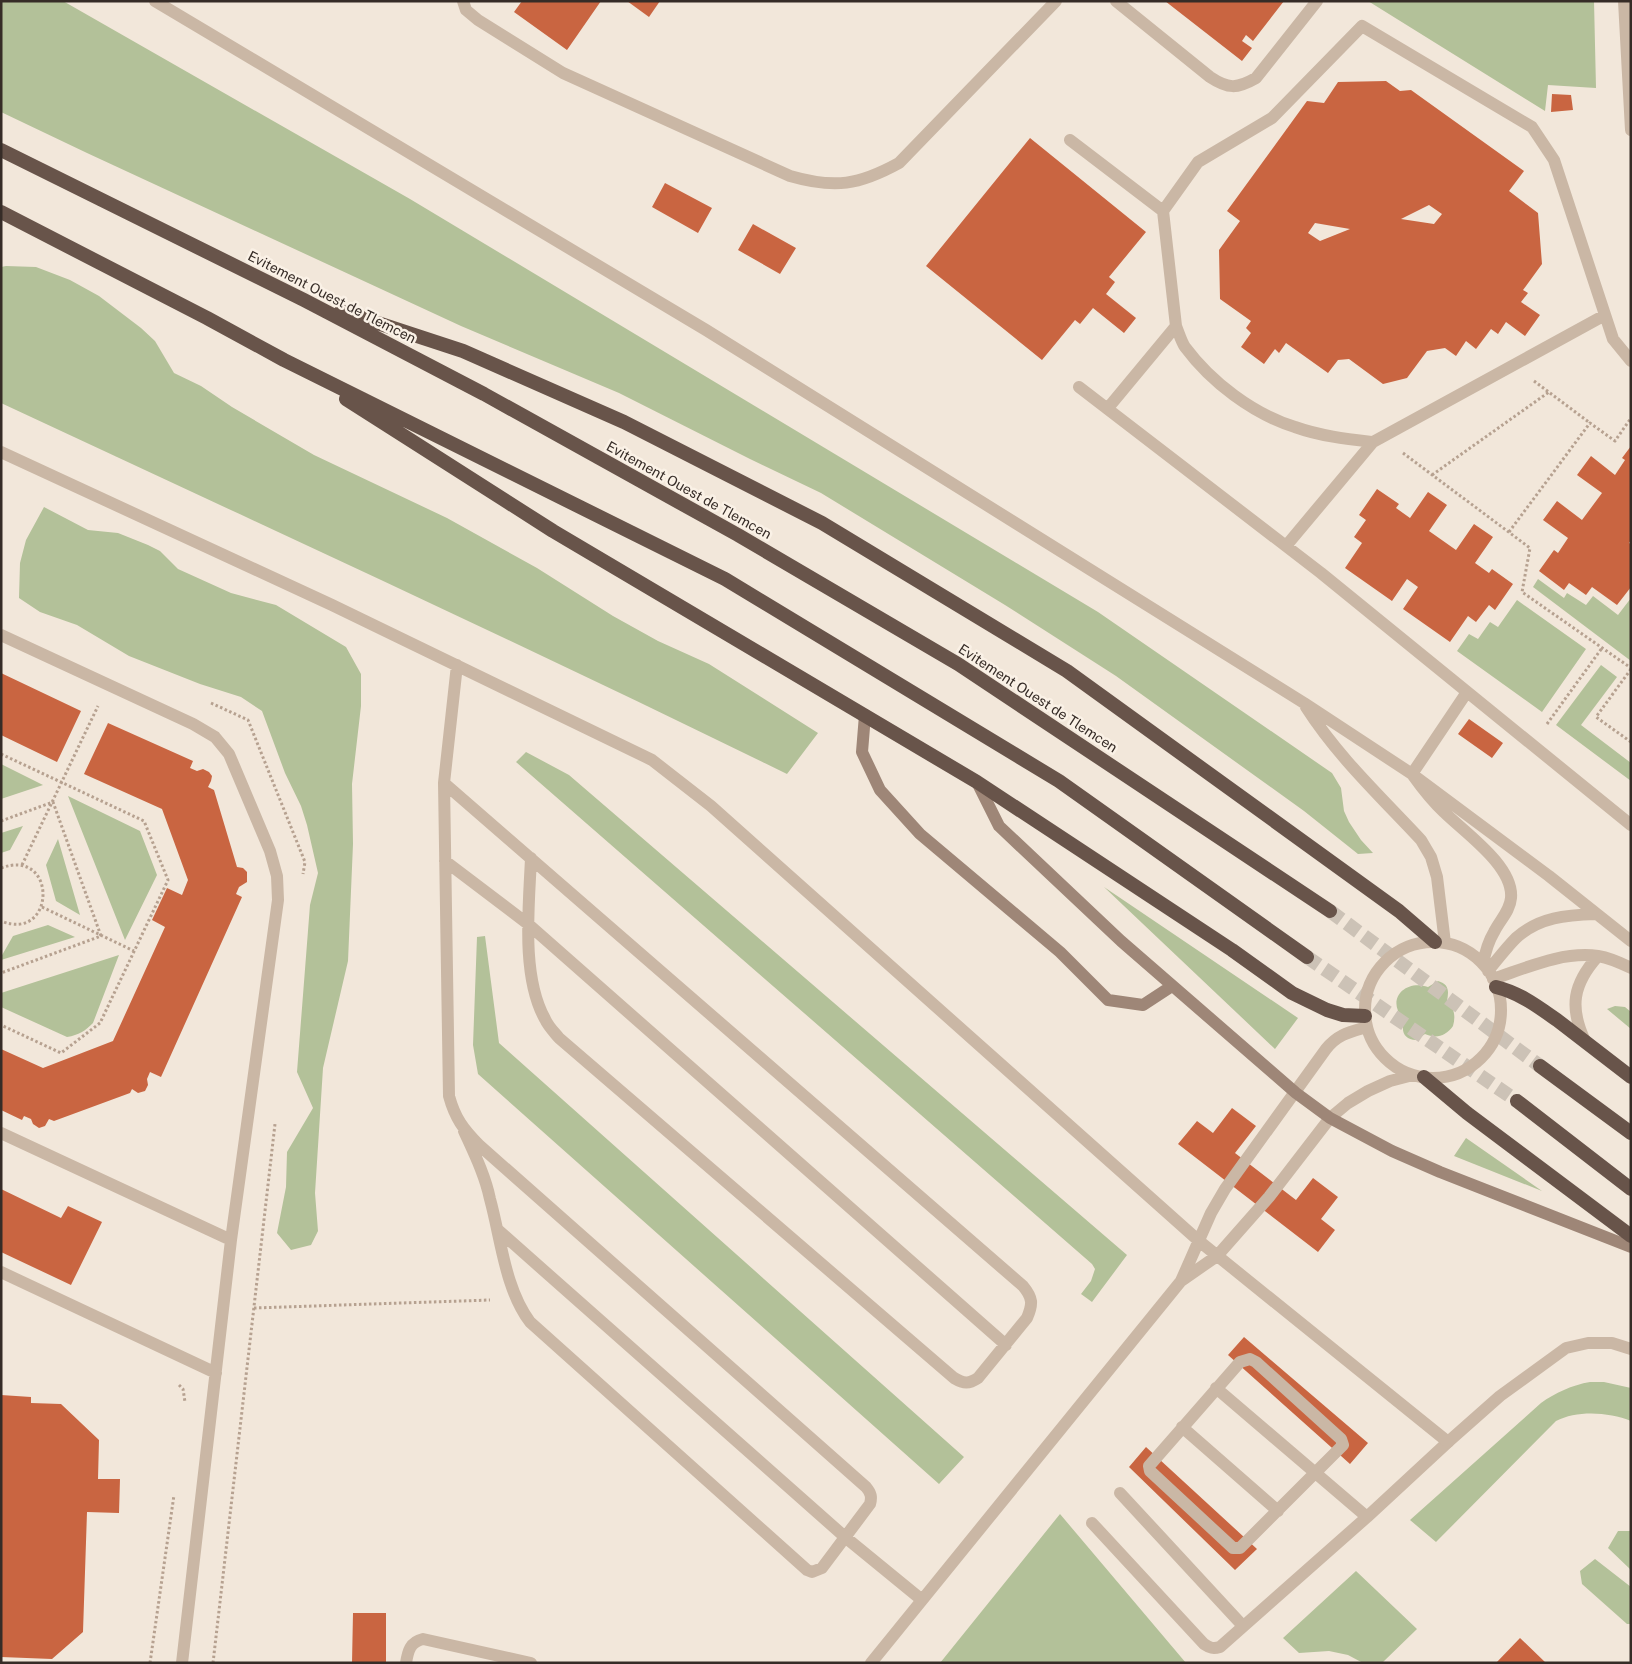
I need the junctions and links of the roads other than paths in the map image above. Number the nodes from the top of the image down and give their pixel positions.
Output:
1 (155, 1) edge
2 (1056, 1) edge
3 (1116, 1) edge
4 (1317, 1) edge
5 (1624, 1) edge
6 (464, 2) edge
7 (1631, 130) edge
8 (1070, 140) dead end
9 (1, 150) edge
10 (1, 212) edge
11 (1164, 212) junction
12 (304, 300) junction
13 (1606, 315) junction
14 (1176, 326) junction
15 (284, 360) junction
16 (1631, 361) edge
17 (1079, 386) dead end
18 (1108, 408) junction
19 (1378, 440) junction
20 (1, 452) edge
21 (1286, 546) junction
22 (1, 635) edge
23 (457, 665) junction
24 (1467, 692) junction
25 (1304, 703) junction
26 (865, 715) junction
27 (1412, 774) junction
28 (977, 782) junction
29 (444, 783) junction
30 (1631, 825) edge
31 (530, 858) junction
32 (445, 861) junction
33 (1330, 911) tunnel mouth
34 (1596, 914) junction
35 (528, 924) junction
36 (1631, 941) edge
37 (1440, 942) junction
38 (1598, 956) junction
39 (1307, 957) tunnel mouth
40 (1631, 968) edge
41 (1490, 975) junction
42 (1172, 986) junction
43 (1366, 1022) junction
44 (1585, 1041) junction
45 (1540, 1066) tunnel mouth
46 (1418, 1076) junction
47 (1631, 1077) edge
48 (1296, 1092) junction
49 (1517, 1101) tunnel mouth
50 (1330, 1118) junction
51 (464, 1131) junction
52 (1, 1133) edge
53 (1631, 1133) edge
54 (1631, 1189) edge
55 (498, 1230) junction
56 (1631, 1236) edge
57 (231, 1240) junction
58 (1199, 1241) junction
59 (1631, 1247) edge
60 (1217, 1256) junction
61 (1, 1272) edge
62 (1181, 1281) junction
63 (1006, 1345) junction
64 (1631, 1348) edge
65 (216, 1373) junction
66 (1216, 1388) junction
67 (1182, 1427) junction
68 (1448, 1442) junction
69 (1316, 1474) junction
70 (1120, 1493) dead end
71 (1278, 1511) junction
72 (1367, 1517) junction
73 (1092, 1523) dead end
74 (845, 1537) junction
75 (922, 1600) junction
76 (1243, 1626) junction
77 (182, 1663) edge
78 (406, 1663) edge
79 (531, 1663) edge
80 (871, 1663) edge

1 - 25 street
2 - 6 street
3 - 4 street
5 - 7 street
8 - 11 street
9 - 12 highway, Evitement Ouest de Tlemcen
10 - 15 highway
11 - 13 street
11 - 14 street
12 - 33 highway, Evitement Ouest de Tlemcen
12 - 37 highway
13 - 16 street
13 - 19 street
14 - 18 street
14 - 19 street
15 - 26 highway
15 - 39 highway
17 - 18 street
18 - 21 street
19 - 21 street
20 - 23 street
21 - 24 street
22 - 57 street
23 - 29 street
23 - 58 street
24 - 27 street
24 - 30 street
25 - 27 street
25 - 37 street
26 - 28 highway
26 - 42 main road
27 - 34 street
27 - 41 street
28 - 42 main road
28 - 43 highway
29 - 31 street
29 - 32 street
31 - 35 street
31 - 63 street
32 - 35 street
32 - 51 street
34 - 36 street
34 - 41 street
35 - 63 street
35 - 63 street
37 - 41 street
37 - 43 street
38 - 40 street
38 - 41 street
38 - 44 street
41 - 44 highway
41 - 46 street
42 - 48 main road
43 - 46 street
43 - 48 street
44 - 47 highway
45 - 53 highway
46 - 50 street
46 - 56 highway
48 - 50 main road
48 - 58 street
49 - 54 highway
50 - 59 main road
50 - 60 street
51 - 55 street
51 - 74 street
52 - 57 street
55 - 74 street
55 - 74 street
57 - 65 street
58 - 60 street
58 - 62 street
60 - 62 street
60 - 68 street
61 - 65 street
62 - 75 street
64 - 68 street
65 - 77 street
66 - 67 street
66 - 69 street
66 - 69 street
67 - 71 street
67 - 71 street
68 - 72 street
69 - 71 street
69 - 72 street
70 - 76 street
72 - 76 street
73 - 76 street
74 - 75 street
75 - 80 street
78 - 79 street

